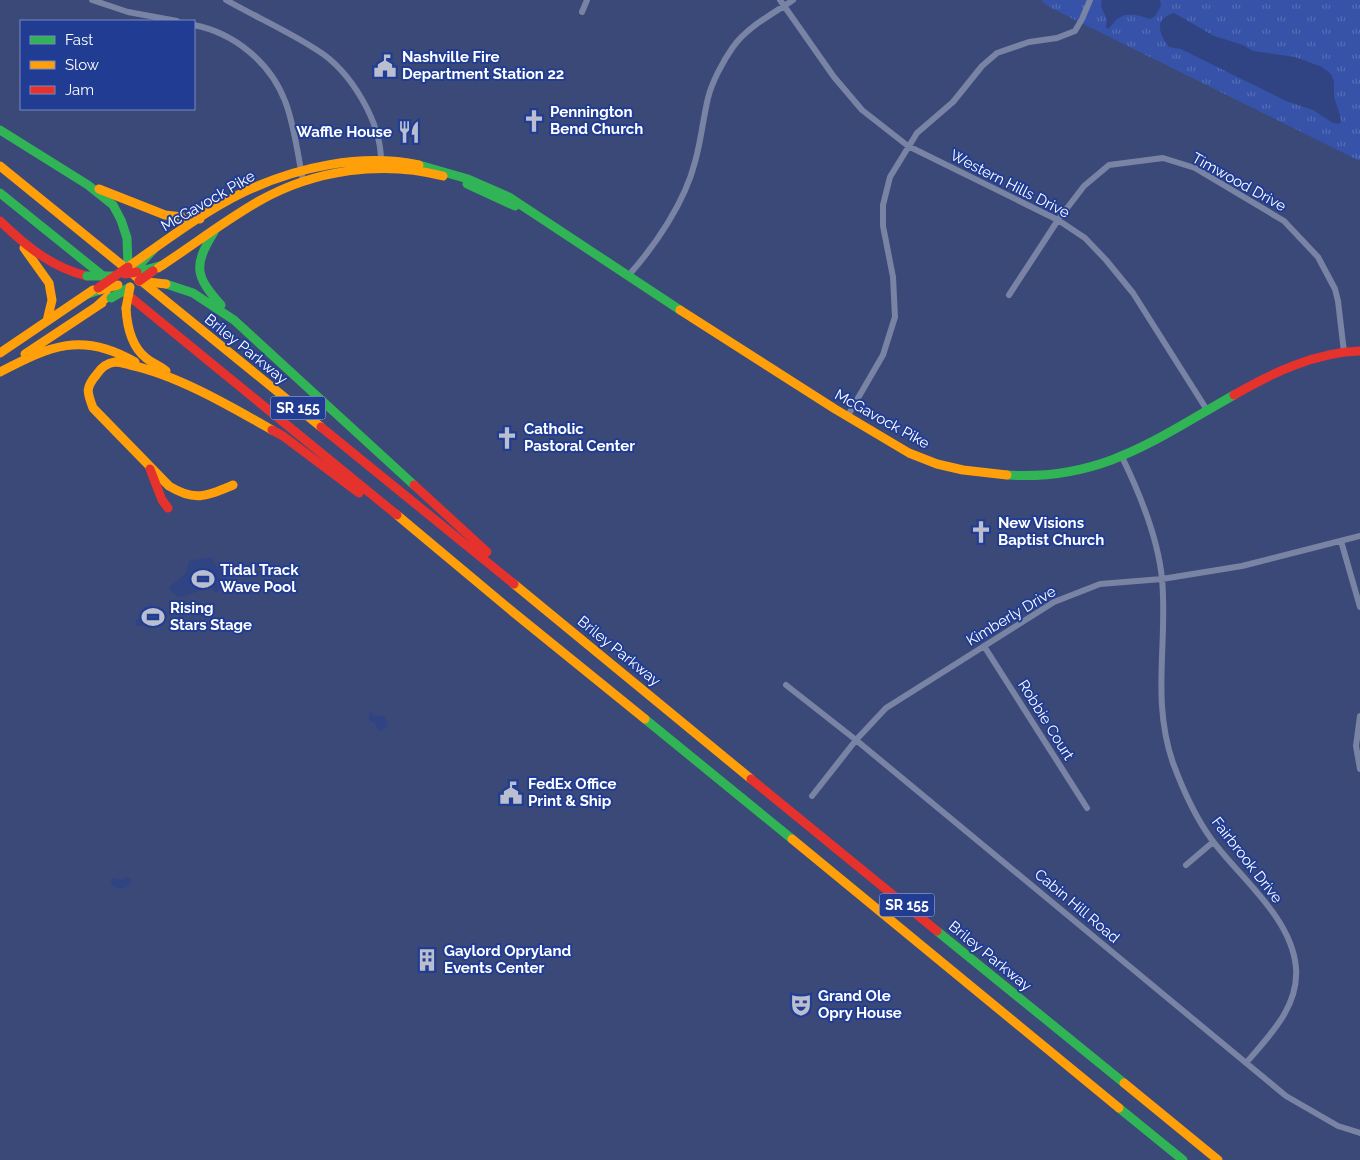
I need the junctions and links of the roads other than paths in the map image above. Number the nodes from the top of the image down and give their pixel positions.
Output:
1 (92, 0) edge
2 (226, 0) edge
3 (587, 0) edge
4 (793, 0) edge
5 (1090, 0) edge
6 (782, 3) edge
7 (582, 12) dead end
8 (172, 20) edge
9 (195, 25) edge
10 (0, 130) edge
11 (908, 146) junction
12 (381, 164) junction
13 (0, 166) edge
14 (302, 172) junction
15 (303, 182) junction
16 (88, 185) junction
17 (0, 193) edge
18 (200, 219) junction
19 (1058, 220) junction
20 (0, 221) edge
21 (214, 232) junction
22 (15, 237) junction
23 (140, 261) junction
24 (126, 270) junction
25 (628, 276) junction
26 (116, 281) junction
27 (134, 281) junction
28 (1009, 295) dead end
29 (110, 297) junction
30 (234, 320) junction
31 (47, 321) junction
32 (1360, 351) edge
33 (1344, 352) junction
34 (0, 353) edge
35 (145, 368) junction
36 (0, 372) edge
37 (175, 379) junction
38 (1207, 410) junction
39 (847, 417) junction
40 (1122, 457) junction
41 (147, 464) junction
42 (233, 485) dead end
43 (168, 508) dead end
44 (1360, 536) edge
45 (1341, 540) junction
46 (455, 564) junction
47 (1162, 579) junction
48 (1360, 607) edge
49 (984, 646) junction
50 (596, 650) junction
51 (786, 685) dead end
52 (1360, 716) edge
53 (856, 740) junction
54 (1360, 769) edge
55 (812, 796) dead end
56 (1087, 808) dead end
57 (1213, 842) junction
58 (1186, 865) dead end
59 (1246, 1063) junction
60 (1360, 1133) edge
61 (1183, 1160) edge
62 (1218, 1160) edge

1 - 8 street
2 - 12 street
3 - 7 street
4 - 6 street
5 - 11 street
6 - 11 street, Western Hills Drive
6 - 25 street
9 - 14 street
10 - 16 main road
11 - 19 street, Western Hills Drive
11 - 39 street
12 - 14 main road, McGavock Pike
12 - 15 main road, McGavock Pike
12 - 25 main road, McGavock Pike
13 - 50 main road, Briley Parkway / SR 155
14 - 15 street
14 - 18 main road, McGavock Pike
15 - 21 main road, McGavock Pike
16 - 18 main road
16 - 24 main road
17 - 46 main road, SR 155
18 - 23 main road, McGavock Pike
19 - 28 street, Timwood Drive
19 - 33 street, Timwood Drive
19 - 38 street, Western Hills Drive
20 - 22 main road
21 - 27 main road, McGavock Pike
21 - 30 main road
22 - 26 main road, bridge
22 - 31 main road
23 - 24 main road
23 - 27 main road
24 - 26 main road, bridge
24 - 27 main road, bridge
25 - 39 main road, McGavock Pike
26 - 27 main road
26 - 29 main road, bridge
26 - 31 main road, bridge
27 - 29 main road, bridge
27 - 30 main road, bridge
27 - 37 main road, bridge
29 - 36 main road
30 - 50 main road
31 - 34 main road
32 - 33 main road, McGavock Pike
33 - 38 main road, McGavock Pike
35 - 36 main road
35 - 37 main road
35 - 41 main road
37 - 46 main road
38 - 40 main road, McGavock Pike
39 - 40 main road, McGavock Pike
40 - 47 street, Fairbrook Drive
41 - 42 main road
41 - 43 main road
44 - 45 street, Kimberly Drive
45 - 47 street, Kimberly Drive
45 - 48 street
46 - 61 main road, SR 155
47 - 49 street, Kimberly Drive
47 - 57 street, Fairbrook Drive
49 - 53 street, Kimberly Drive
49 - 56 street, Robbie Court
50 - 62 main road, Briley Parkway / SR 155
51 - 53 street, Cabin Hill Road
52 - 54 street
53 - 55 street, Kimberly Drive
53 - 59 street, Cabin Hill Road
57 - 58 street
57 - 59 street, Fairbrook Drive
59 - 60 street, Cabin Hill Road

